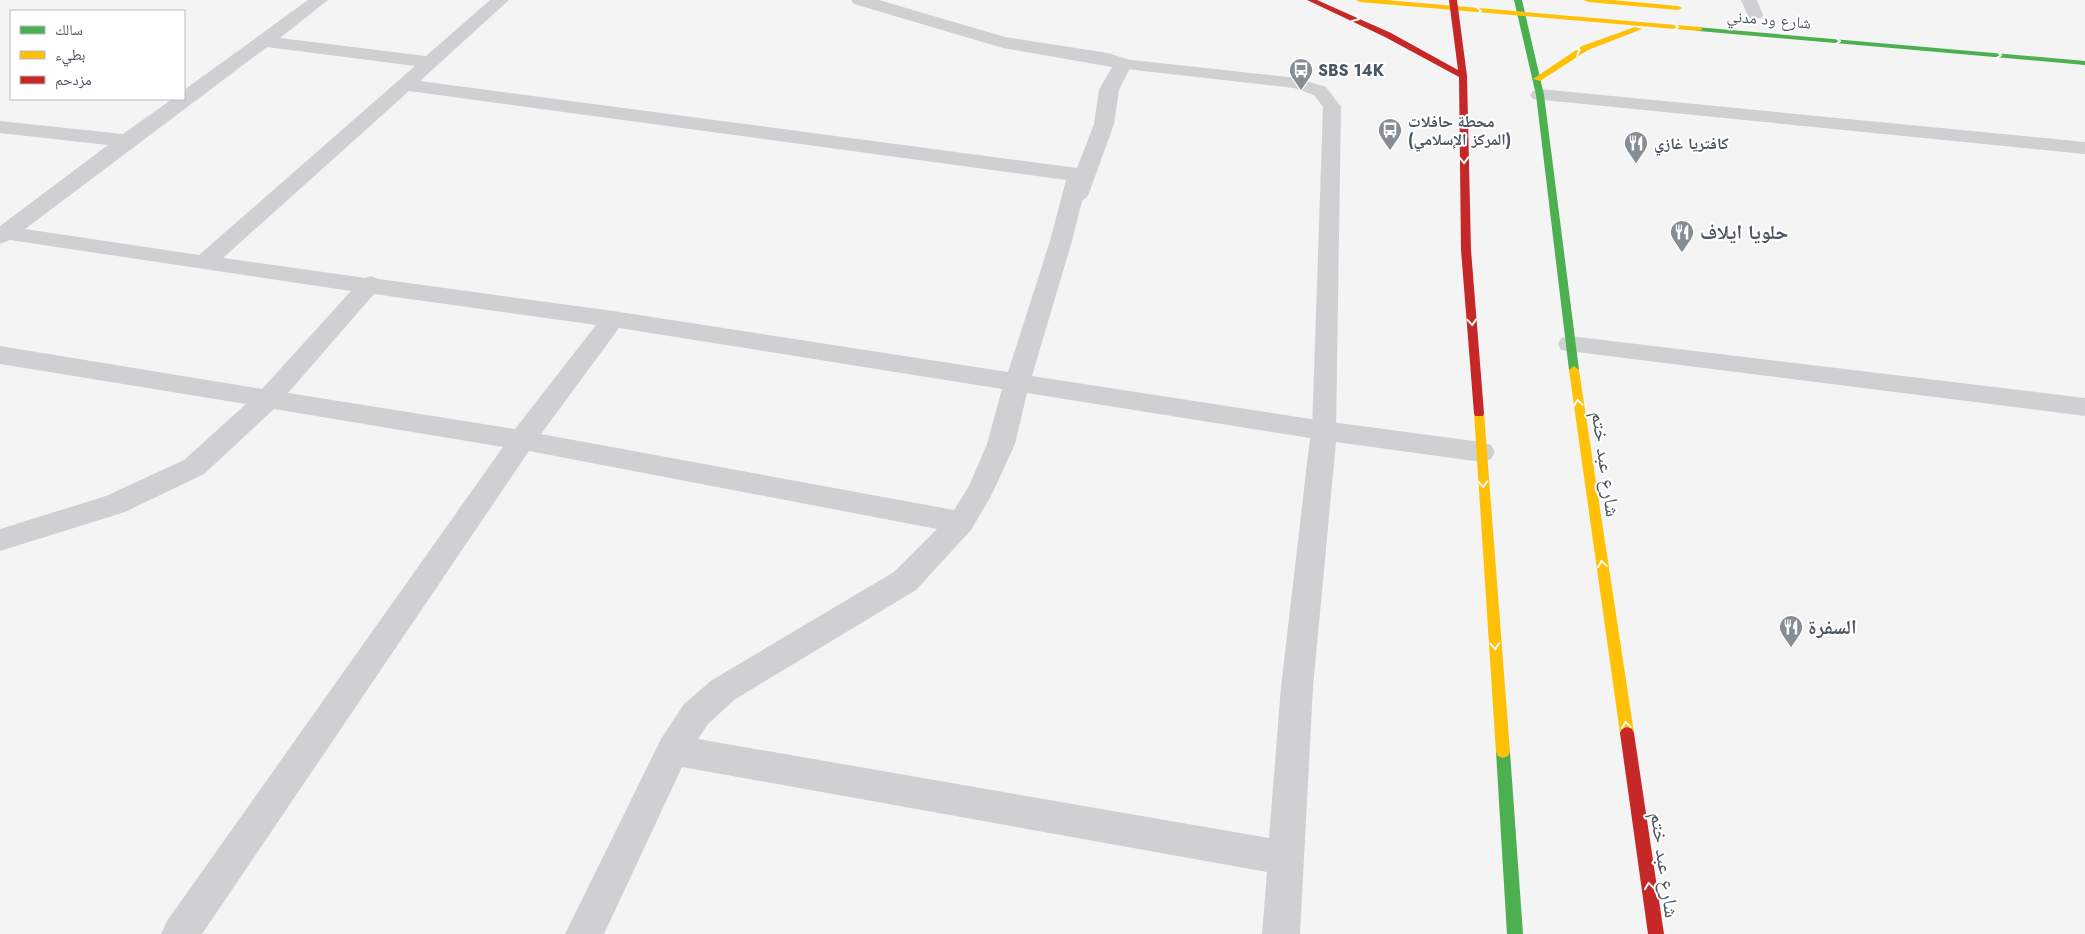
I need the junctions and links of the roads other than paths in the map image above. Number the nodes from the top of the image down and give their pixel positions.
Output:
1 (319, 0) edge
2 (500, 0) edge
3 (860, 0) edge
4 (1311, 0) edge
5 (1360, 0) edge
6 (1518, 0) edge
7 (1588, 0) edge
8 (1454, 4) edge
9 (1686, 9) dead end
10 (1521, 14) junction
11 (1653, 25) junction
12 (263, 41) junction
13 (432, 62) junction
14 (2085, 63) edge
15 (1123, 64) junction
16 (1463, 76) junction
17 (407, 85) junction
18 (1539, 87) junction
19 (185, 98) edge
20 (183, 100) edge
21 (0, 127) edge
22 (127, 141) junction
23 (2085, 148) edge
24 (3, 235) edge
25 (1061, 241) junction
26 (204, 263) junction
27 (370, 284) junction
28 (613, 318) junction
29 (1570, 344) junction
30 (0, 355) edge
31 (1017, 383) junction
32 (268, 399) junction
33 (2085, 407) edge
34 (1324, 431) junction
35 (522, 440) junction
36 (1481, 452) junction
37 (962, 522) junction
38 (0, 540) edge
39 (673, 750) junction
40 (1286, 858) junction
41 (180, 934) edge
42 (584, 934) edge
43 (1281, 934) edge
44 (1515, 934) edge
45 (1656, 934) edge

1 - 12 street
2 - 13 street
3 - 15 street
4 -> 16 main road
5 - 8 main road, شارع ود مدني
6 - 10 main road, شارع عبد ختم
7 - 9 main road
8 -> 10 main road, شارع ود مدني
8 - 16 main road
10 - 11 main road, شارع ود مدني
10 - 18 main road, شارع عبد ختم
11 -> 14 main road, شارع ود مدني
18 -> 11 main road
12 - 13 street
12 - 19 street
13 - 17 street
15 - 25 street
15 - 34 lane
16 -> 36 main road
17 - 25 street
17 - 26 street
18 - 23 street
18 - 29 main road, شارع عبد ختم
20 - 22 street
21 - 22 street
22 - 24 street
24 - 26 street
25 - 31 street
26 - 27 street
27 - 28 street
27 - 32 street
28 - 31 street
28 - 35 street
29 - 33 street
45 -> 29 main road, شارع عبد ختم
30 - 32 street
31 - 34 street
31 - 37 street
32 - 35 street
32 - 38 street
34 - 36 street
34 - 40 street
35 - 37 street
35 - 41 street
36 -> 44 main road
37 - 39 street
39 - 40 street
39 - 42 street
40 - 43 street

